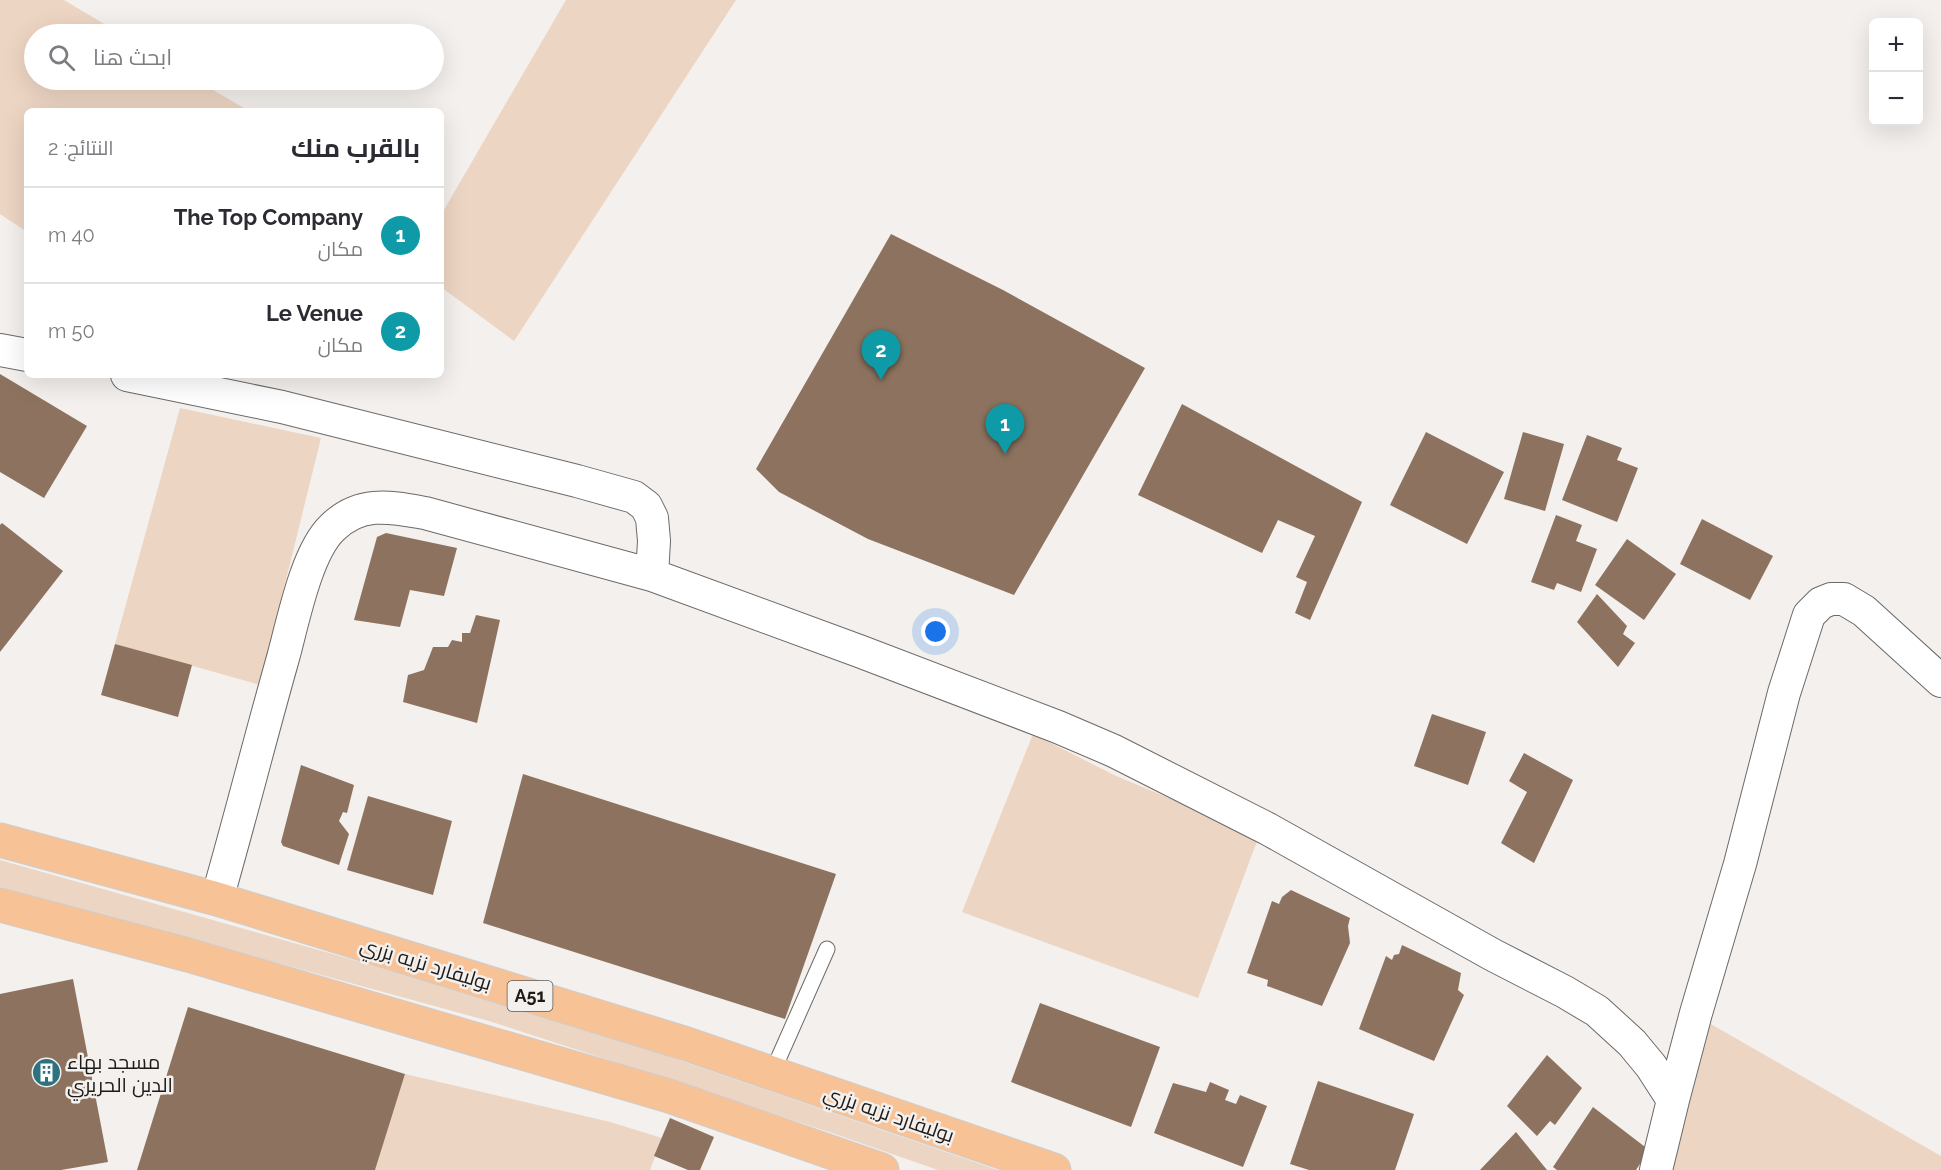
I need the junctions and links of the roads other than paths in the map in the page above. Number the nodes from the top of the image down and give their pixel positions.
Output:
1 (0, 350) edge
2 (24, 355) edge
3 (141, 378) edge
4 (652, 575) junction
5 (1941, 681) edge
6 (0, 840) edge
7 (217, 899) junction
8 (0, 905) edge
9 (827, 949) dead end
10 (772, 1073) junction
11 (1673, 1100) junction
12 (882, 1170) edge
13 (1054, 1170) edge
14 (1656, 1170) edge

1 - 2 street
3 - 4 street
4 - 7 street
4 - 11 street
5 - 11 street
6 - 7 highway, بوليفارد نزيه بزري / A51
7 - 10 highway, بوليفارد نزيه بزري / A51
8 - 12 highway
9 - 10 lane
10 - 13 highway, بوليفارد نزيه بزري / A51
11 - 14 street

